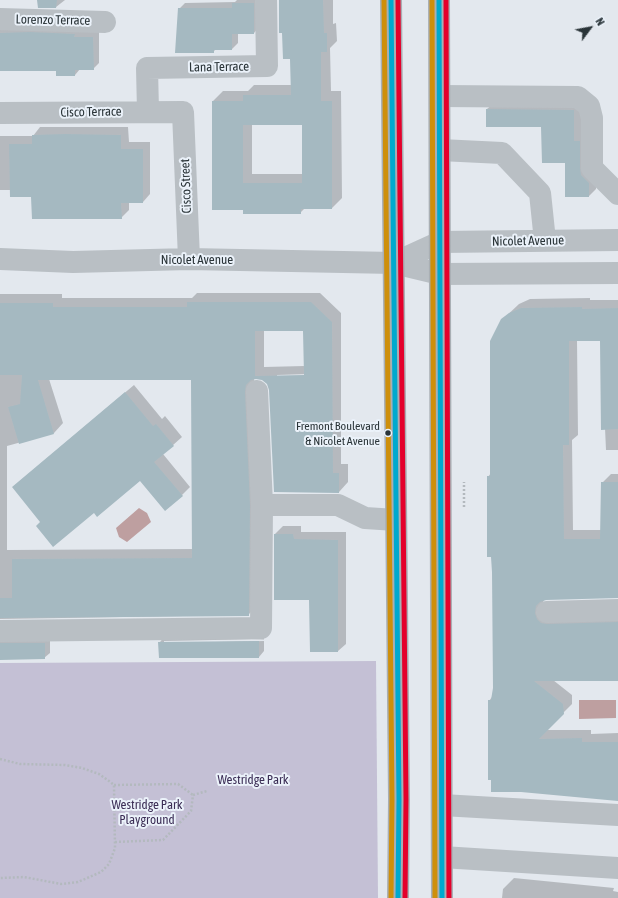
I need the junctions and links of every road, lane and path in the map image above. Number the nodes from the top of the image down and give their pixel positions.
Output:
1 (266, 0) edge
2 (391, 0) edge
3 (439, 0) edge
4 (0, 19) edge
5 (105, 22) dead end
6 (440, 96) junction
7 (148, 111) junction
8 (183, 112) joint
9 (0, 113) edge
10 (440, 150) junction
11 (618, 194) edge
12 (618, 240) edge
13 (545, 241) junction
14 (440, 242) junction
15 (0, 259) edge
16 (189, 260) junction
17 (394, 263) junction
18 (618, 273) edge
19 (440, 274) junction
20 (257, 391) dead end
21 (262, 505) junction
22 (396, 520) junction
23 (618, 610) edge
24 (547, 612) dead end
25 (0, 631) edge
26 (0, 759) edge
27 (114, 785) junction
28 (207, 791) dead end
29 (193, 795) junction
30 (442, 805) junction
31 (618, 815) edge
32 (115, 842) junction
33 (442, 857) junction
34 (618, 868) edge
35 (0, 878) edge
36 (398, 898) edge
37 (442, 898) edge

1 - 7 street, Lana Terrace
2 - 17 main road
3 - 6 main road
4 - 5 street, Lorenzo Terrace
6 - 10 main road
6 - 11 street
7 - 8 street, Cisco Terrace
7 - 9 street, Cisco Terrace
8 - 16 street, Cisco Street
10 - 13 street
10 - 14 main road
12 - 13 street, Nicolet Avenue
13 - 14 street, Nicolet Avenue
14 - 17 street, Nicolet Avenue
14 - 19 main road
15 - 16 street, Nicolet Avenue
16 - 17 street, Nicolet Avenue
17 - 19 street, Nicolet Avenue
17 - 22 main road
18 - 19 street, Nicolet Avenue
19 - 30 main road
20 - 21 street
21 - 22 street
21 - 25 street
22 - 36 main road
23 - 24 street
26 - 27 path
27 - 29 path
27 - 32 path
28 - 29 path
29 - 32 path
30 - 31 street
30 - 33 main road
32 - 35 path
33 - 34 street
33 - 37 main road

